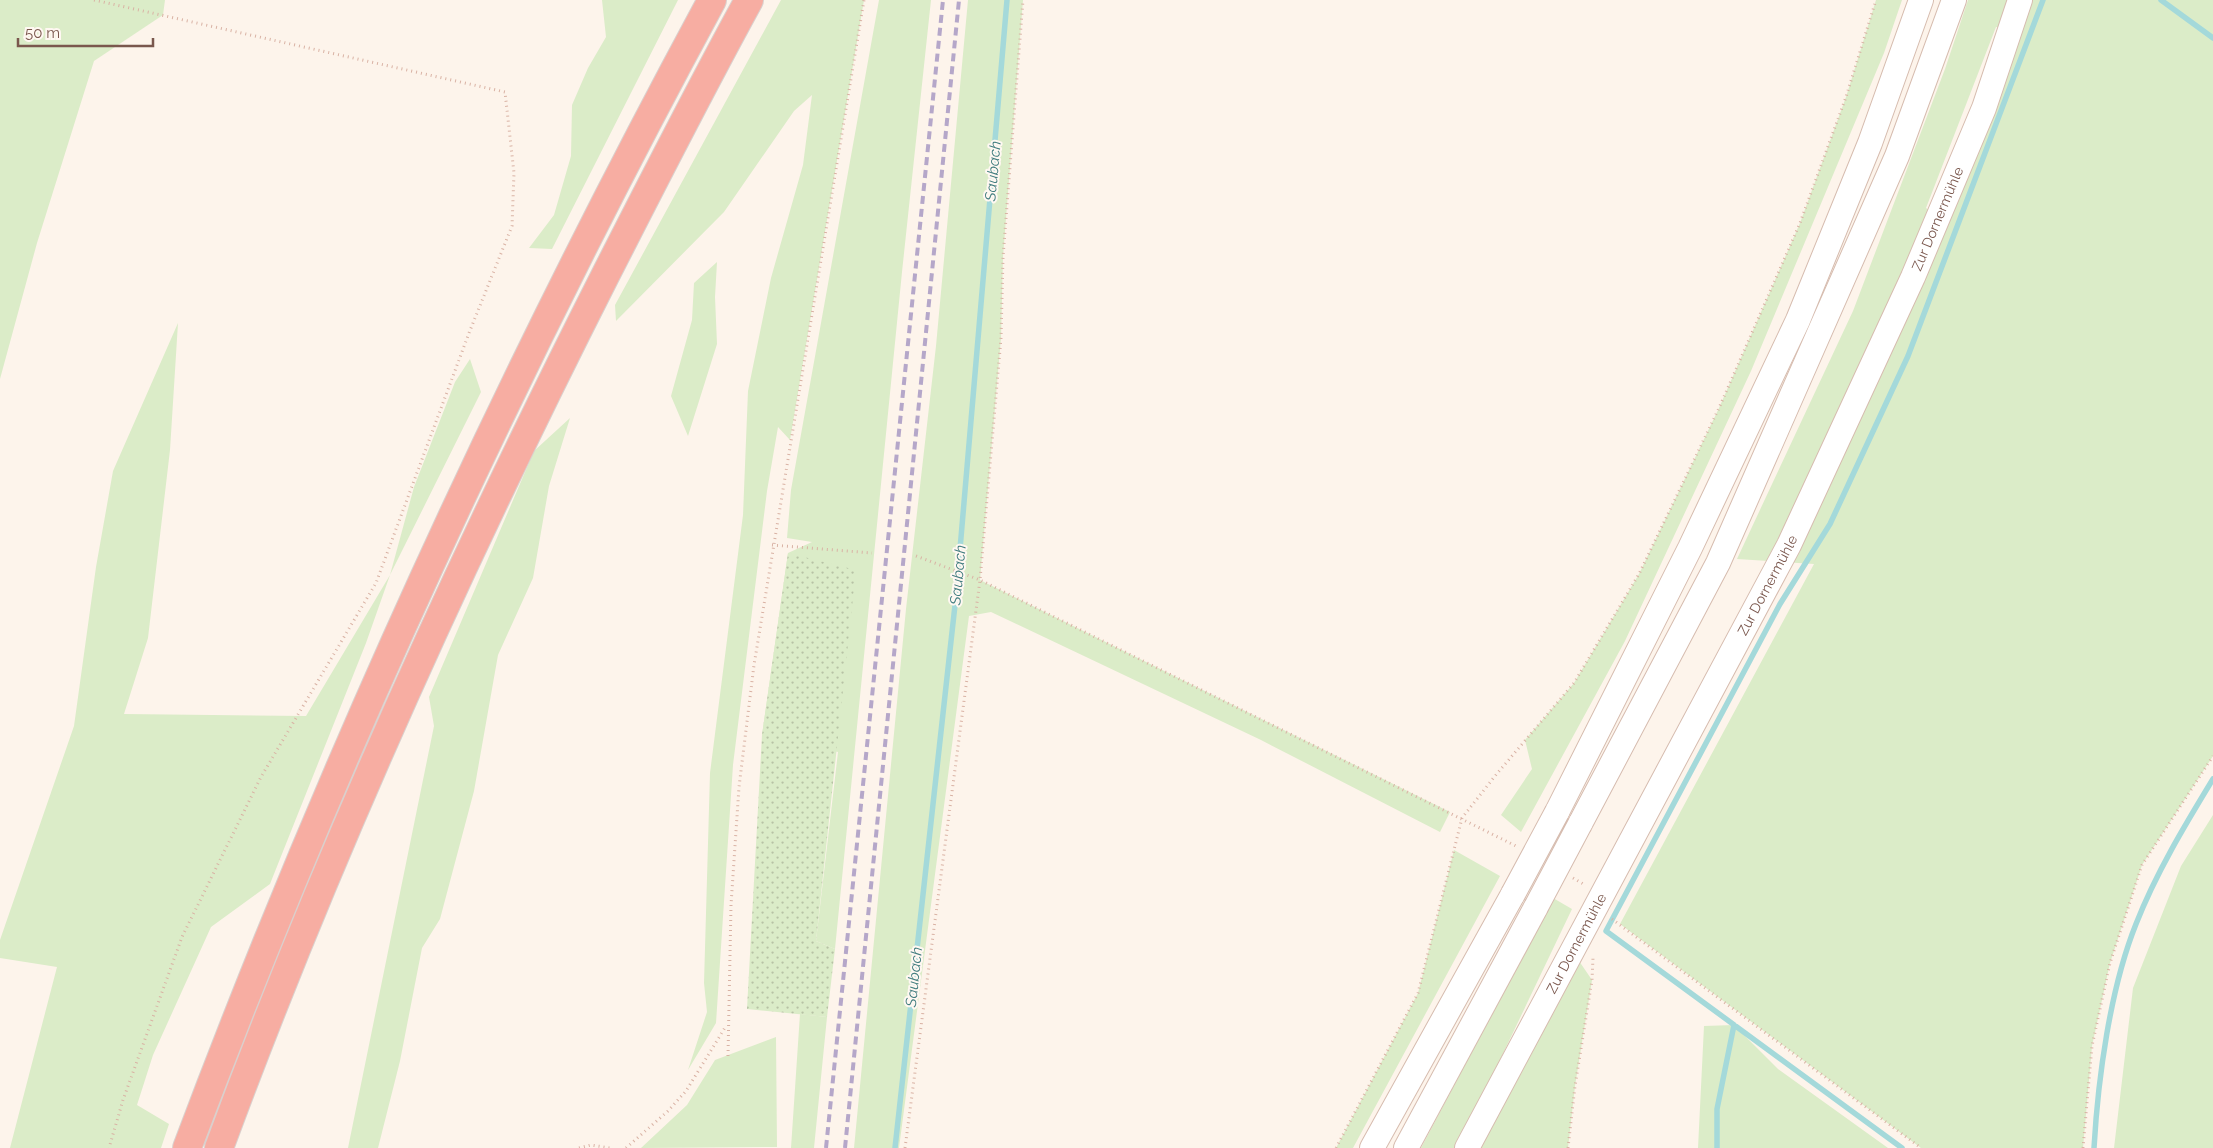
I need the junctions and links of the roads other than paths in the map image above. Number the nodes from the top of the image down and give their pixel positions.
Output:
1 (712, 0) edge
2 (749, 0) edge
3 (1921, 0) edge
4 (1954, 0) edge
5 (2020, 0) edge
6 (187, 1148) edge
7 (218, 1148) edge
8 (1372, 1148) edge
9 (1406, 1148) edge
10 (1467, 1148) edge

1 - 6 highway
2 - 7 highway
3 - 8 main road, bridge
4 - 9 main road, bridge
5 - 10 main road, Zur Dornermühle

